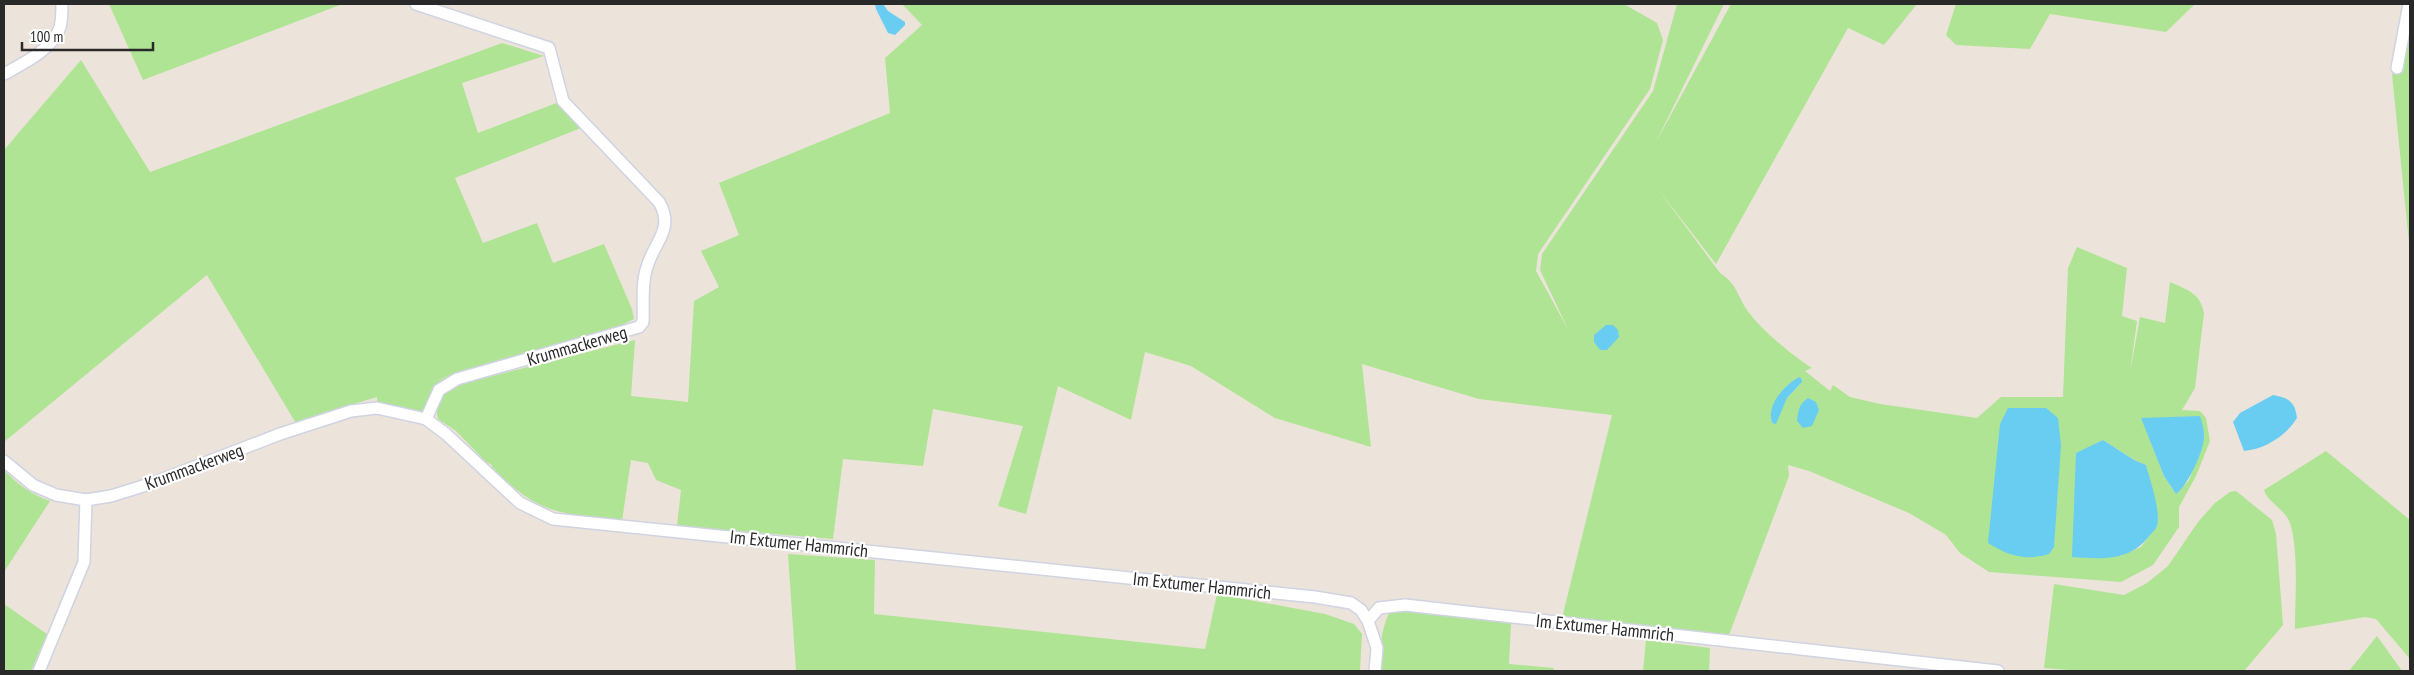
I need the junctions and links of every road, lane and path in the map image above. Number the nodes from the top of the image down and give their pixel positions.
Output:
1 (62, 4) edge
2 (416, 4) edge
3 (2409, 4) edge
4 (2397, 68) dead end
5 (4, 74) edge
6 (426, 419) junction
7 (4, 461) edge
8 (86, 500) junction
9 (1368, 621) junction
10 (39, 671) edge
11 (1375, 671) edge
12 (1998, 671) edge

1 - 5 street
2 - 6 street, Krummackerweg
3 - 4 street
6 - 8 street, Krummackerweg
6 - 9 street, Im Extumer Hammrich
7 - 8 street
8 - 10 street
9 - 11 street
9 - 12 street, Im Extumer Hammrich

